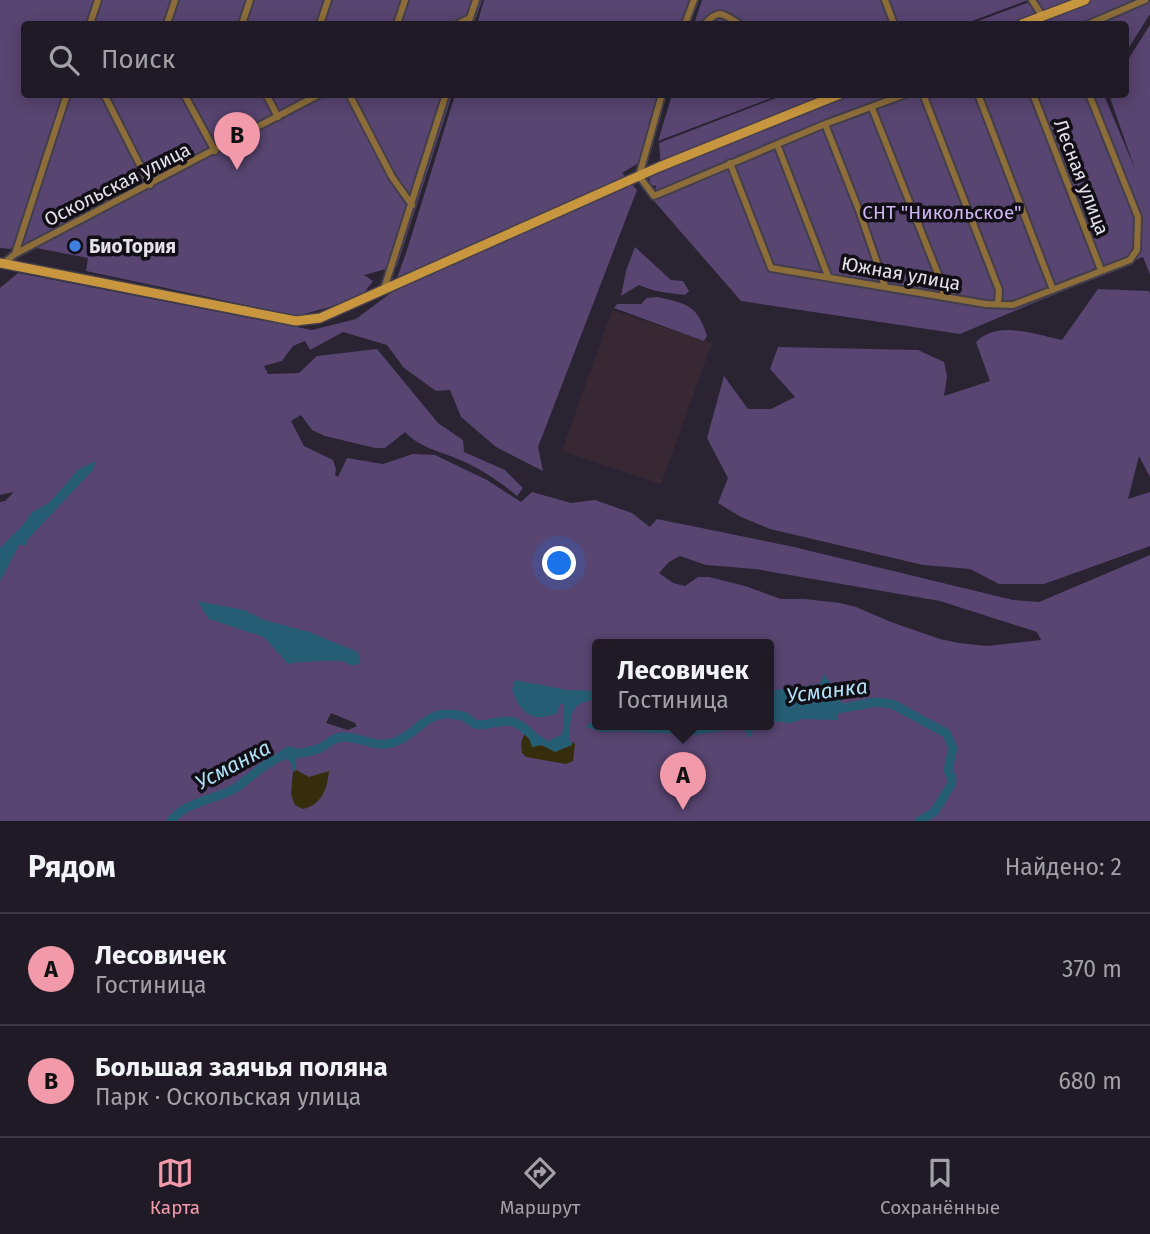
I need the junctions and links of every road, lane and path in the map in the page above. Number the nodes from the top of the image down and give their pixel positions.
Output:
1 (98, 0) edge
2 (174, 0) edge
3 (250, 0) edge
4 (328, 0) edge
5 (405, 0) edge
6 (476, 0) edge
7 (694, 0) edge
8 (885, 0) edge
9 (1032, 0) edge
10 (1085, 0) edge
11 (1145, 0) edge
12 (1043, 17) junction
13 (91, 21) edge
14 (168, 21) edge
15 (243, 21) edge
16 (321, 21) edge
17 (398, 21) edge
18 (469, 21) edge
19 (686, 21) edge
20 (708, 21) edge
21 (735, 21) edge
22 (893, 21) edge
23 (1031, 21) edge
24 (1096, 21) edge
25 (66, 98) edge
26 (106, 98) edge
27 (186, 98) edge
28 (268, 98) edge
29 (313, 98) edge
30 (351, 98) edge
31 (445, 98) edge
32 (661, 98) edge
33 (830, 98) edge
34 (896, 98) edge
35 (925, 98) edge
36 (980, 98) edge
37 (1035, 98) edge
38 (1091, 98) edge
39 (872, 108) junction
40 (278, 117) junction
41 (825, 124) junction
42 (777, 144) junction
43 (215, 151) junction
44 (730, 163) junction
45 (639, 176) junction
46 (150, 185) junction
47 (412, 205) junction
48 (15, 254) junction
49 (2, 263) edge
50 (1101, 271) junction
51 (828, 276) junction
52 (885, 286) junction
53 (384, 289) junction
54 (1054, 290) junction
55 (943, 295) junction
56 (998, 303) junction

1 - 13 street
2 - 14 street
3 - 15 street
4 - 16 street
5 - 17 street
6 - 18 street
7 - 19 street
8 - 22 street
9 - 12 street
10 - 12 street
11 - 24 street
12 - 23 street
20 - 21 street
25 - 48 street
26 - 46 street
27 - 43 street
28 - 40 street
29 - 40 street, Оскольская улица
30 - 47 street
31 - 47 street
32 - 45 street
33 - 45 street
34 - 39 street
35 - 56 street
36 - 54 street
37 - 50 street, Лесная улица
38 - 50 street, Южная улица
39 - 41 street
39 - 55 street
40 - 43 street, Оскольская улица
41 - 42 street
41 - 52 street
42 - 44 street
42 - 51 street
43 - 46 street, Оскольская улица
44 - 45 street
44 - 51 street, Южная улица
45 - 53 street
46 - 48 street, Оскольская улица
47 - 53 street
48 - 49 street, Оскольская улица
49 - 53 street
50 - 54 street, Южная улица
51 - 52 street, Южная улица
52 - 55 street, Южная улица
54 - 56 street, Южная улица
55 - 56 street, Южная улица

